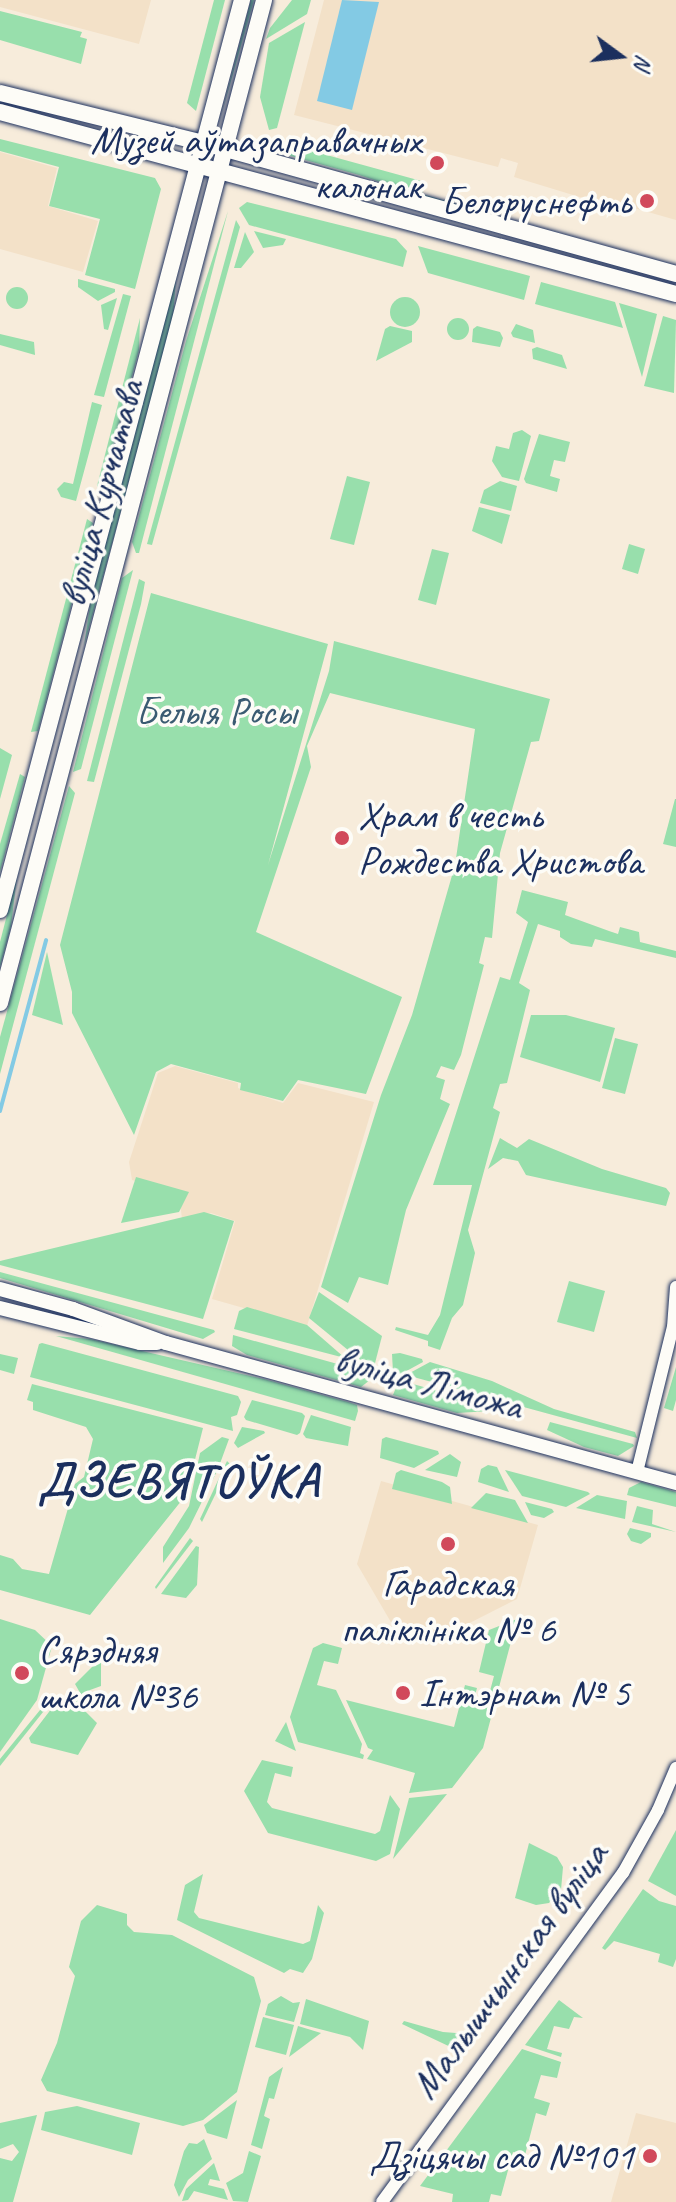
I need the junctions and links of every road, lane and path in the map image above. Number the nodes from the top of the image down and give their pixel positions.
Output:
1 (242, 0) edge
2 (264, 0) edge
3 (0, 93) edge
4 (0, 112) edge
5 (204, 143) junction
6 (226, 150) junction
7 (197, 165) junction
8 (220, 171) junction
9 (676, 274) edge
10 (676, 294) edge
11 (43, 748) junction
12 (66, 754) junction
13 (0, 910) edge
14 (0, 1003) edge
15 (676, 1287) edge
16 (0, 1289) edge
17 (0, 1308) edge
18 (166, 1343) junction
19 (637, 1472) junction
20 (676, 1483) edge
21 (676, 1768) edge
22 (382, 2202) edge

1 - 5 main road, вуліца Курчатава
2 - 6 main road, вуліца Курчатава
3 - 5 main road
4 - 7 main road
5 - 6 main road
5 - 7 main road, вуліца Курчатава
6 - 8 main road, вуліца Курчатава
6 - 9 main road
7 - 8 main road
7 - 11 main road, вуліца Курчатава
8 - 10 main road
8 - 12 main road, вуліца Курчатава
11 - 12 main road
11 - 13 main road, вуліца Курчатава
12 - 14 main road, вуліца Курчатава
15 - 19 street
16 - 18 street, вуліца Ліможа
17 - 18 street, вуліца Ліможа
18 - 19 street, вуліца Ліможа
19 - 20 street, вуліца Ліможа
21 - 22 street, Малышчынская вуліца

